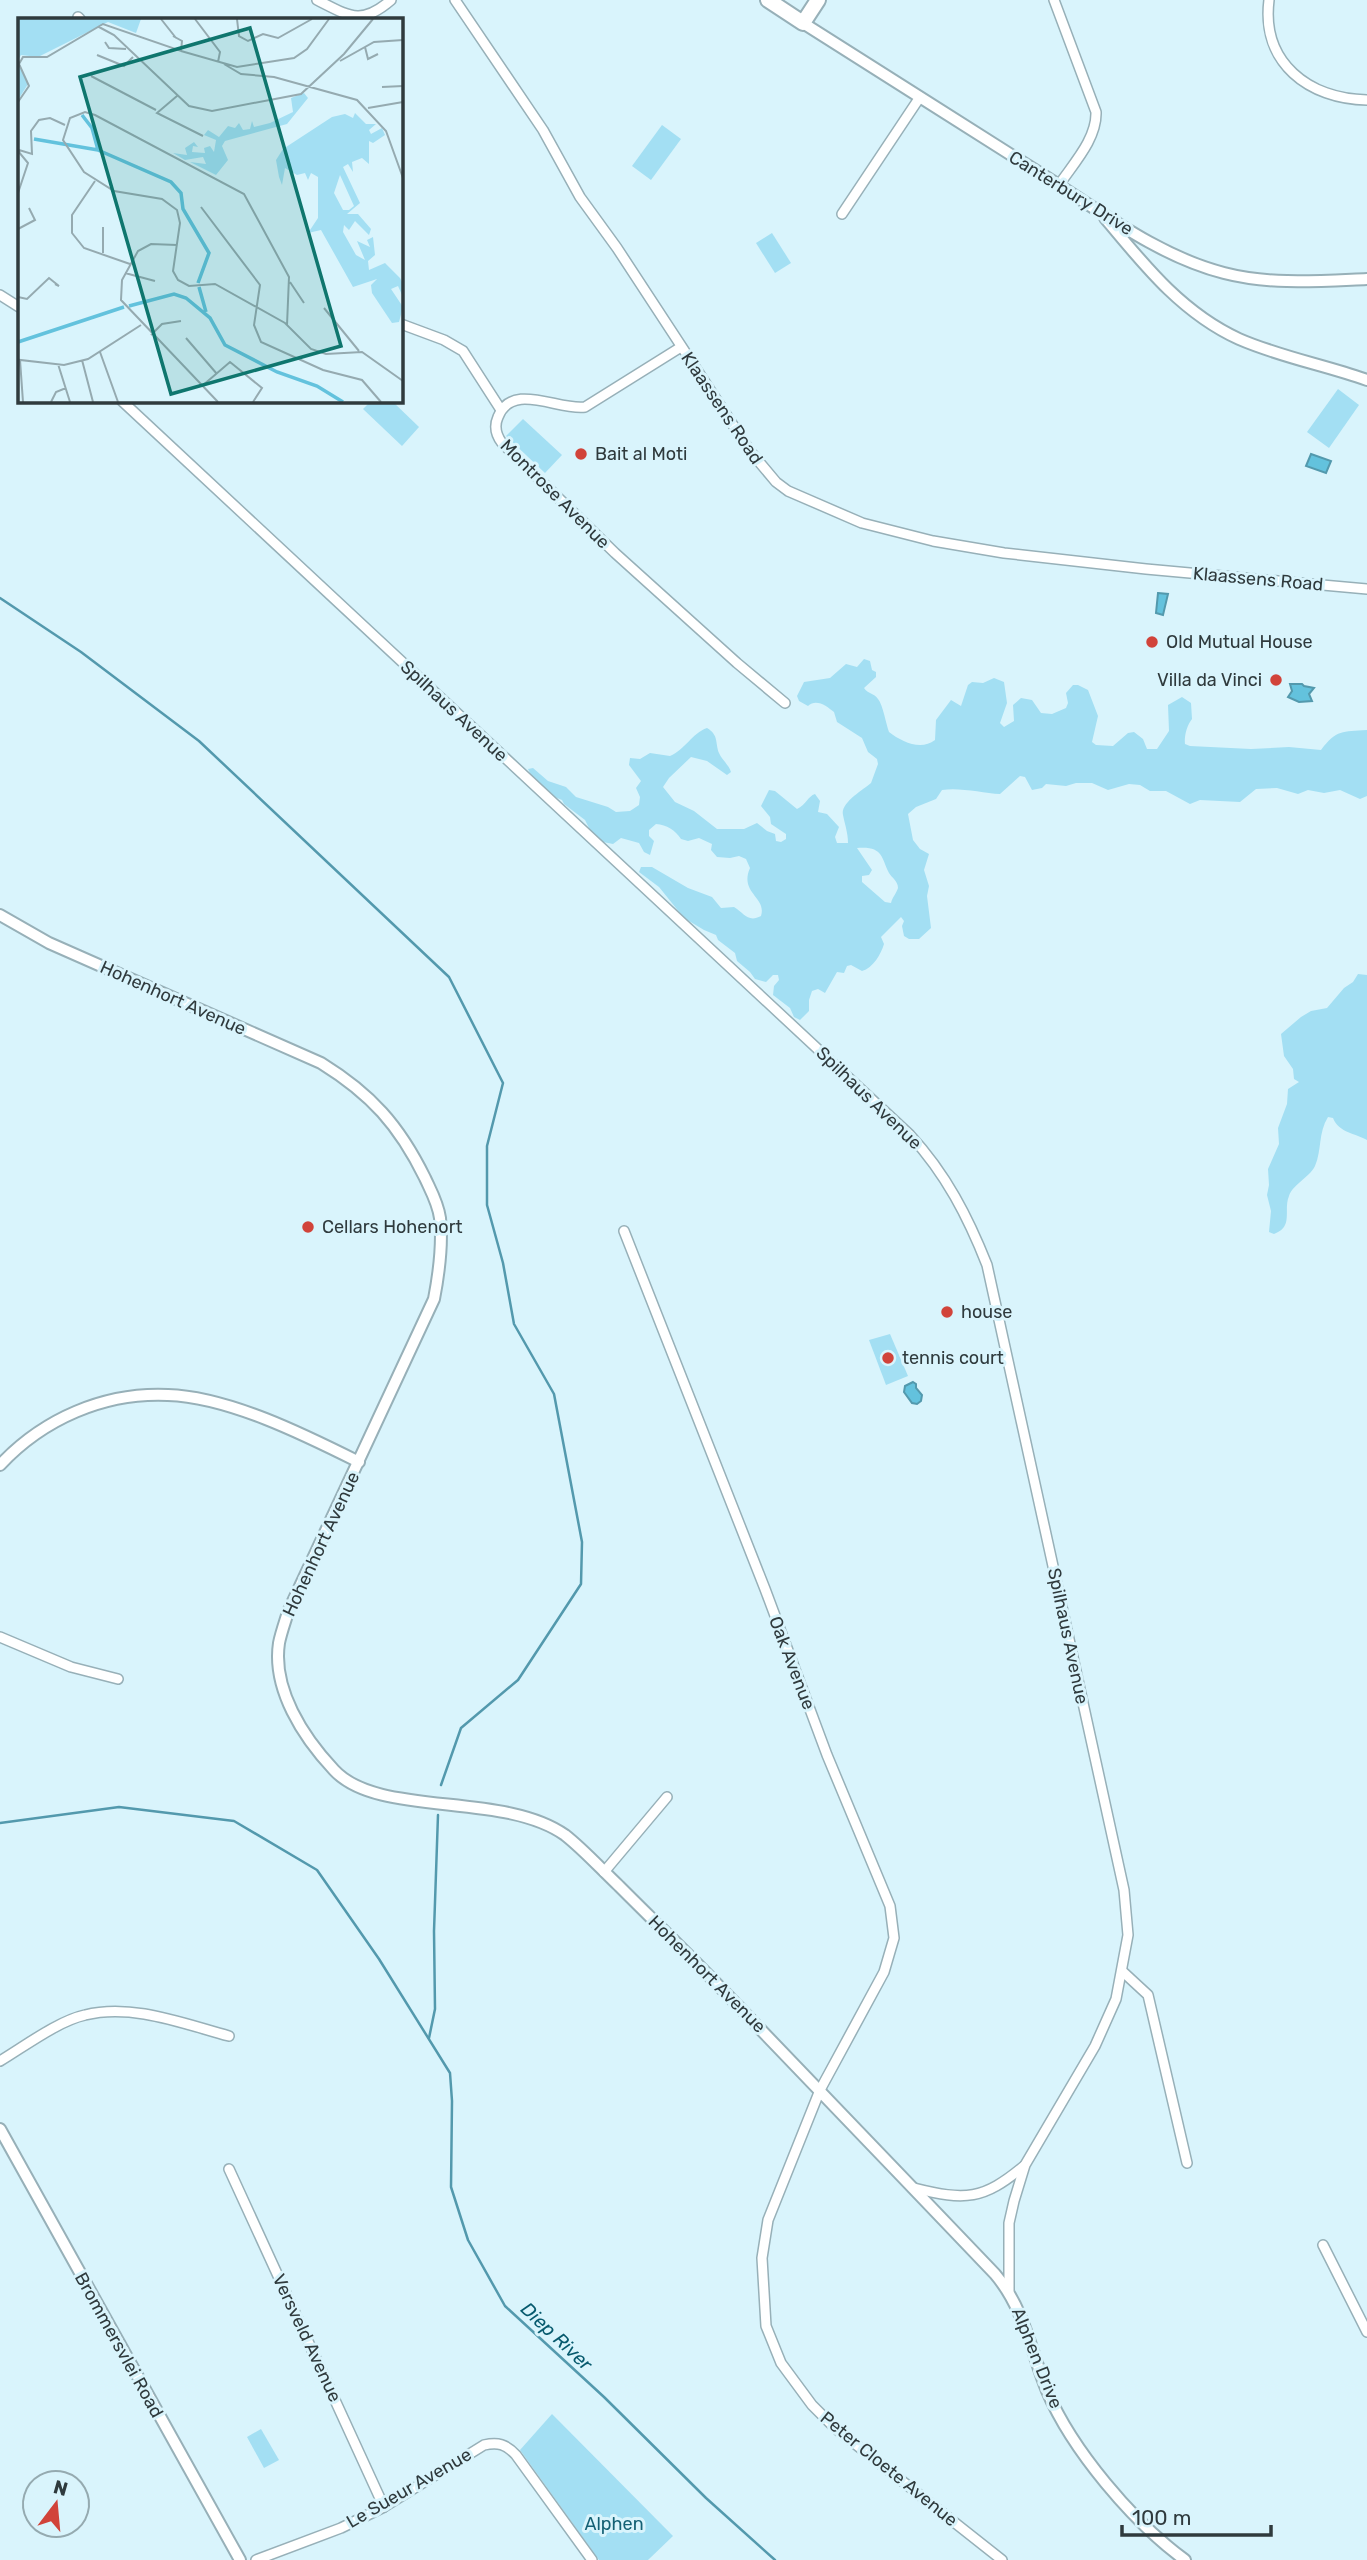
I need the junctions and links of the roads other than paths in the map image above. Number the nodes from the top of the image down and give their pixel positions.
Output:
1 (317, 0) edge
2 (391, 0) edge
3 (455, 0) edge
4 (768, 0) edge
5 (807, 0) edge
6 (818, 0) edge
7 (1054, 0) edge
8 (1269, 0) edge
9 (799, 21) junction
10 (920, 97) junction
11 (1367, 100) edge
12 (1059, 185) junction
13 (1098, 211) junction
14 (842, 214) dead end
15 (1367, 279) edge
16 (0, 295) edge
17 (18, 306) edge
18 (402, 324) edge
19 (681, 347) junction
20 (1367, 380) edge
21 (123, 402) edge
22 (501, 411) junction
23 (1367, 589) edge
24 (785, 703) dead end
25 (0, 915) edge
26 (624, 1231) dead end
27 (359, 1462) junction
28 (0, 1465) edge
29 (0, 1637) edge
30 (118, 1679) dead end
31 (667, 1797) dead end
32 (604, 1872) junction
33 (1122, 1971) junction
34 (229, 2036) dead end
35 (0, 2061) edge
36 (820, 2090) junction
37 (0, 2129) edge
38 (1187, 2163) dead end
39 (1025, 2165) junction
40 (229, 2169) dead end
41 (914, 2189) junction
42 (1324, 2245) dead end
43 (1009, 2291) junction
44 (1367, 2332) edge
45 (384, 2507) junction
46 (240, 2560) edge
47 (257, 2560) edge
48 (592, 2560) edge
49 (1002, 2560) edge
50 (1185, 2560) edge

1 - 2 street
3 - 19 street, Klaassens Road
4 - 9 main road
5 - 9 main road
6 - 9 main road
7 - 12 street
8 - 11 street
9 - 10 street, Canterbury Drive
10 - 12 street, Canterbury Drive
10 - 14 street
12 - 13 street, Canterbury Drive
13 - 15 street, Canterbury Drive
13 - 20 street
16 - 17 street
18 - 22 street
19 - 22 street, Montrose Avenue
19 - 23 street, Klaassens Road
21 - 33 street, Spilhaus Avenue
22 - 24 street, Montrose Avenue
25 - 27 street, Hohenhort Avenue
26 - 36 street, Oak Avenue
27 - 28 street
27 - 32 street, Hohenhort Avenue
29 - 30 street
31 - 32 street
32 - 36 street, Hohenhort Avenue
33 - 38 street
33 - 39 street, Spilhaus Avenue
34 - 35 street
36 - 41 street, Hohenhort Avenue
36 - 49 street, Peter Cloete Avenue
37 - 46 street, Brommersvlei Road
39 - 41 street, Spilhaus Avenue
39 - 43 street, Spilhaus Avenue
40 - 45 street, Versveld Avenue
41 - 43 street, Alphen Drive
42 - 44 street
43 - 50 street, Alphen Drive
45 - 47 street, Le Sueur Avenue
45 - 48 street, Le Sueur Avenue

